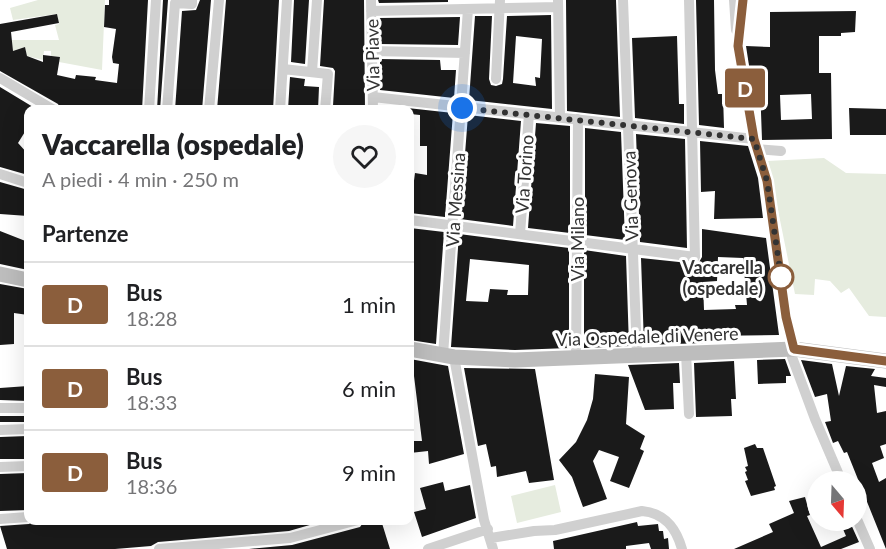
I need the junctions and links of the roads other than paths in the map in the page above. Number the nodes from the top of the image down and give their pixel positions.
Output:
1 (156, 0) edge
2 (192, 0) edge
3 (219, 0) edge
4 (287, 0) edge
5 (318, 0) edge
6 (623, 0) edge
7 (689, 0) edge
8 (734, 0) edge
9 (744, 0) edge
10 (558, 3) edge
11 (500, 4) edge
12 (371, 6) edge
13 (463, 6) edge
14 (738, 46) junction
15 (372, 51) junction
16 (465, 53) junction
17 (283, 69) junction
18 (312, 72) junction
19 (0, 78) edge
20 (496, 78) dead end
21 (373, 98) junction
22 (46, 105) edge
23 (148, 105) edge
24 (167, 105) edge
25 (209, 105) edge
26 (280, 105) edge
27 (325, 105) edge
28 (373, 105) edge
29 (462, 108) junction
30 (529, 114) junction
31 (560, 117) junction
32 (578, 119) junction
33 (628, 124) junction
34 (692, 131) junction
35 (756, 144) junction
36 (781, 151) dead end
37 (0, 174) edge
38 (24, 182) edge
39 (414, 220) edge
40 (453, 225) junction
41 (520, 234) junction
42 (577, 242) junction
43 (632, 249) junction
44 (0, 274) edge
45 (24, 279) edge
46 (794, 349) junction
47 (414, 350) edge
48 (686, 353) junction
49 (637, 355) junction
50 (448, 356) junction
51 (576, 358) junction
52 (886, 360) edge
53 (0, 408) edge
54 (24, 408) edge
55 (689, 414) dead end
56 (24, 429) edge
57 (0, 430) edge
58 (24, 466) edge
59 (0, 467) edge
60 (837, 471) edge
61 (24, 517) edge
62 (0, 519) edge
63 (313, 526) edge
64 (862, 531) edge
65 (491, 539) edge
66 (159, 549) edge
67 (428, 549) edge
68 (682, 549) edge
69 (870, 549) edge

1 - 23 street
2 - 24 street
3 - 25 street
4 - 17 street
5 - 18 street
6 - 33 street, Via Genova
7 - 34 street
8 - 14 street
9 - 14 street
10 - 11 street
10 - 31 street
11 - 13 street
11 - 20 street
12 - 13 street
12 - 15 street, Via Piave
13 - 16 street, Via Messina
14 - 35 street
15 - 16 street
15 - 21 street, Via Piave
16 - 29 street, Via Messina
17 - 18 street
17 - 26 street
18 - 27 street
19 - 22 street
21 - 28 street, Via Piave
21 - 29 street
29 - 30 street
29 - 40 street, Via Messina
30 - 31 street
30 - 41 street, Via Torino
31 - 32 street
32 - 33 street
32 - 42 street, Via Milano
33 - 34 street
33 - 43 street, Via Genova
34 - 35 street
34 - 43 street
35 - 36 street
35 - 46 street
37 - 38 street
39 - 40 street
40 - 41 street
40 - 50 street, Via Messina
41 - 42 street
42 - 43 street
42 - 51 street, Via Milano
43 - 49 street, Via Genova
44 - 45 street
46 - 48 street, Via Ospedale di Venere
46 - 52 street, Via Ospedale di Venere
46 - 60 street
47 - 50 street, Via Ospedale di Venere
48 - 49 street, Via Ospedale di Venere
48 - 55 street
49 - 51 street, Via Ospedale di Venere
50 - 51 street, Via Ospedale di Venere
50 - 65 street, Via Messina
53 - 54 street
56 - 57 street
58 - 59 street
61 - 62 street
63 - 66 street
64 - 69 street
65 - 67 street
65 - 68 street

